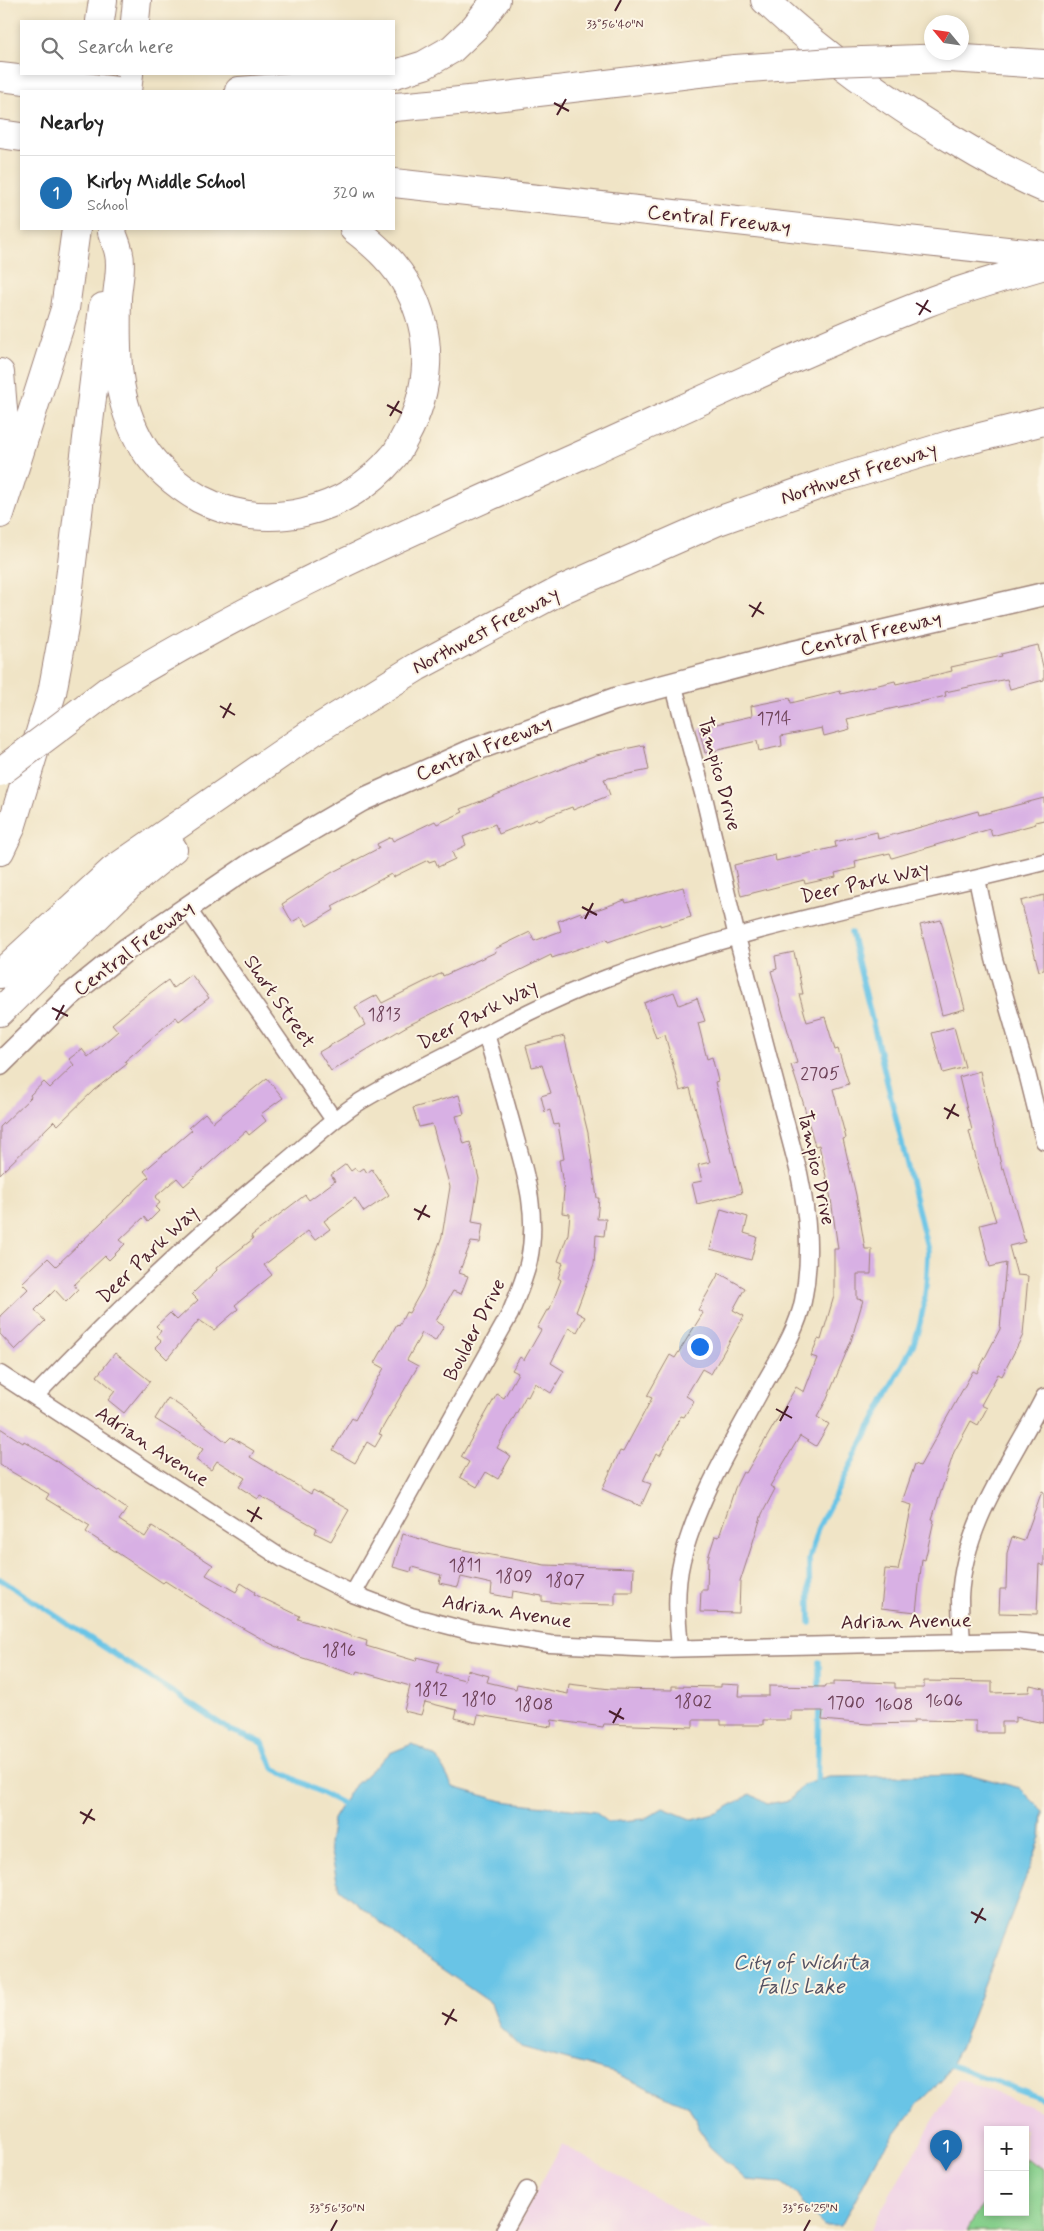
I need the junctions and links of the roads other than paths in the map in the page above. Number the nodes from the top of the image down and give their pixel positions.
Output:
1 (103, 0) edge
2 (137, 0) edge
3 (496, 0) edge
4 (765, 0) edge
5 (100, 20) edge
6 (135, 20) edge
7 (1044, 64) edge
8 (395, 74) edge
9 (94, 75) edge
10 (129, 75) edge
11 (392, 75) edge
12 (0, 76) edge
13 (92, 90) edge
14 (109, 90) edge
15 (127, 90) edge
16 (253, 90) edge
17 (395, 107) edge
18 (395, 182) edge
19 (1044, 188) edge
20 (76, 230) edge
21 (112, 230) edge
22 (355, 230) edge
23 (1044, 255) edge
24 (1044, 265) edge
25 (0, 373) edge
26 (1044, 421) edge
27 (3, 507) edge
28 (1044, 594) edge
29 (673, 683) junction
30 (314, 731) junction
31 (0, 772) edge
32 (0, 852) edge
33 (1044, 862) edge
34 (976, 879) junction
35 (187, 908) junction
36 (737, 937) junction
37 (0, 974) edge
38 (0, 1012) edge
39 (486, 1034) junction
40 (0, 1064) edge
41 (334, 1120) junction
42 (1044, 1141) edge
43 (0, 1374) edge
44 (35, 1396) junction
45 (1044, 1397) edge
46 (353, 1594) junction
47 (962, 1643) junction
48 (1044, 1644) edge
49 (680, 1647) junction
50 (527, 2190) dead end
51 (504, 2231) edge

1 - 5 highway
2 - 6 highway
3 - 8 highway
4 - 19 highway
7 - 17 highway, bridge
9 - 13 highway
10 - 15 highway
11 - 16 highway
12 - 14 highway, bridge
18 - 23 highway, Central Freeway
20 - 27 highway
21 - 22 highway
21 - 32 highway
24 - 31 highway, bridge
25 - 27 highway
26 - 30 highway, Northwest Freeway
28 - 29 main road, Central Freeway
29 - 35 main road, Central Freeway
29 - 36 street, Tampico Drive
30 - 37 highway, Northwest Freeway
30 - 38 highway
33 - 34 street, Deer Park Way
34 - 36 street, Deer Park Way
34 - 42 street
35 - 40 main road, Central Freeway
35 - 41 street, Short Street
36 - 39 street, Deer Park Way
36 - 49 street, Tampico Drive
39 - 41 street, Deer Park Way
39 - 46 street, Boulder Drive
41 - 44 street, Deer Park Way
43 - 44 street, Adrian Avenue
44 - 46 street, Adrian Avenue
45 - 47 street
46 - 49 street, Adrian Avenue
47 - 48 street, Adrian Avenue
47 - 49 street, Adrian Avenue
50 - 51 street

